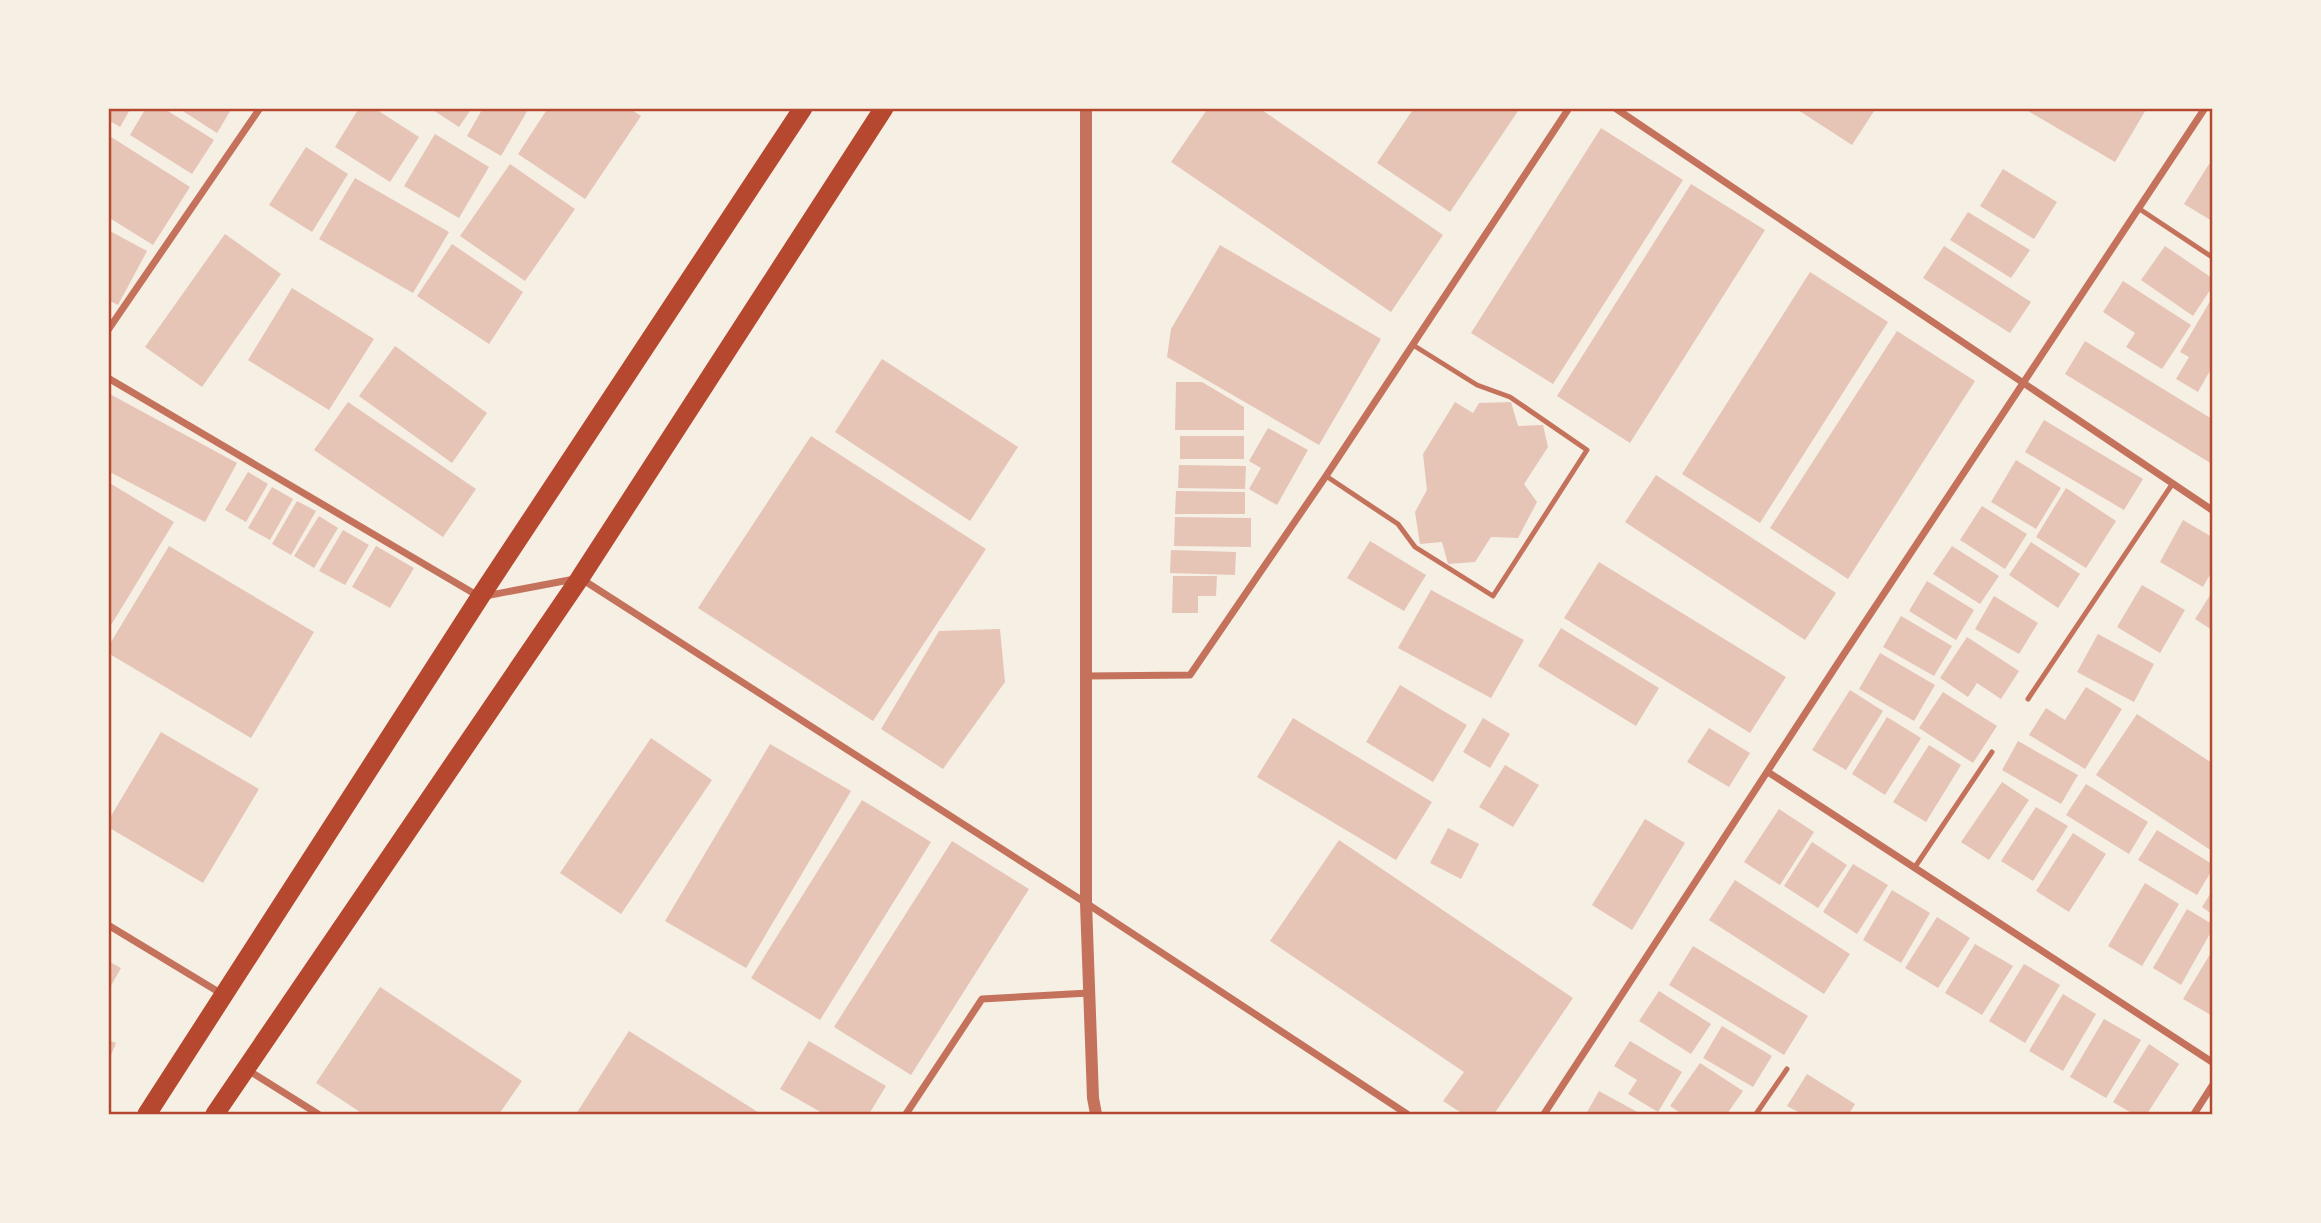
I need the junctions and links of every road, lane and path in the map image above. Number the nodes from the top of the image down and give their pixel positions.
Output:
1 (260, 108) edge
2 (803, 108) edge
3 (884, 108) edge
4 (1086, 108) edge
5 (1569, 108) edge
6 (1615, 108) edge
7 (2205, 108) edge
8 (2138, 208) junction
9 (2213, 257) edge
10 (108, 330) edge
11 (1413, 345) junction
12 (108, 378) edge
13 (2024, 383) junction
14 (1326, 476) junction
15 (2173, 483) junction
16 (2213, 510) edge
17 (580, 578) junction
18 (480, 597) junction
19 (1087, 677) junction
20 (2028, 699) dead end
21 (1992, 752) dead end
22 (1768, 772) junction
23 (1915, 867) junction
24 (1086, 903) junction
25 (108, 925) edge
26 (1089, 993) junction
27 (224, 995) junction
28 (2213, 1062) edge
29 (245, 1067) junction
30 (1787, 1069) dead end
31 (2213, 1086) edge
32 (147, 1115) edge
33 (215, 1115) edge
34 (318, 1115) edge
35 (906, 1115) edge
36 (1096, 1115) edge
37 (1407, 1115) edge
38 (1544, 1115) edge
39 (1756, 1115) edge
40 (2194, 1115) edge

1 - 10 street
2 - 18 highway
3 - 17 highway
4 - 19 street
5 - 11 street
6 - 13 street
7 - 8 street
8 - 9 lane
8 - 13 street
11 - 14 street
11 - 14 lane
12 - 18 street
13 - 15 street
13 - 22 street
14 - 19 street
15 - 16 street
15 - 20 lane
17 - 18 street
17 - 24 street
17 - 29 highway
18 - 27 highway
19 - 24 street
21 - 23 lane
22 - 23 street
22 - 38 street
23 - 28 street
24 - 26 street
24 - 37 street
25 - 27 street
26 - 35 street
26 - 36 street
27 - 32 highway
29 - 33 highway
29 - 34 street
30 - 39 lane
31 - 40 street

